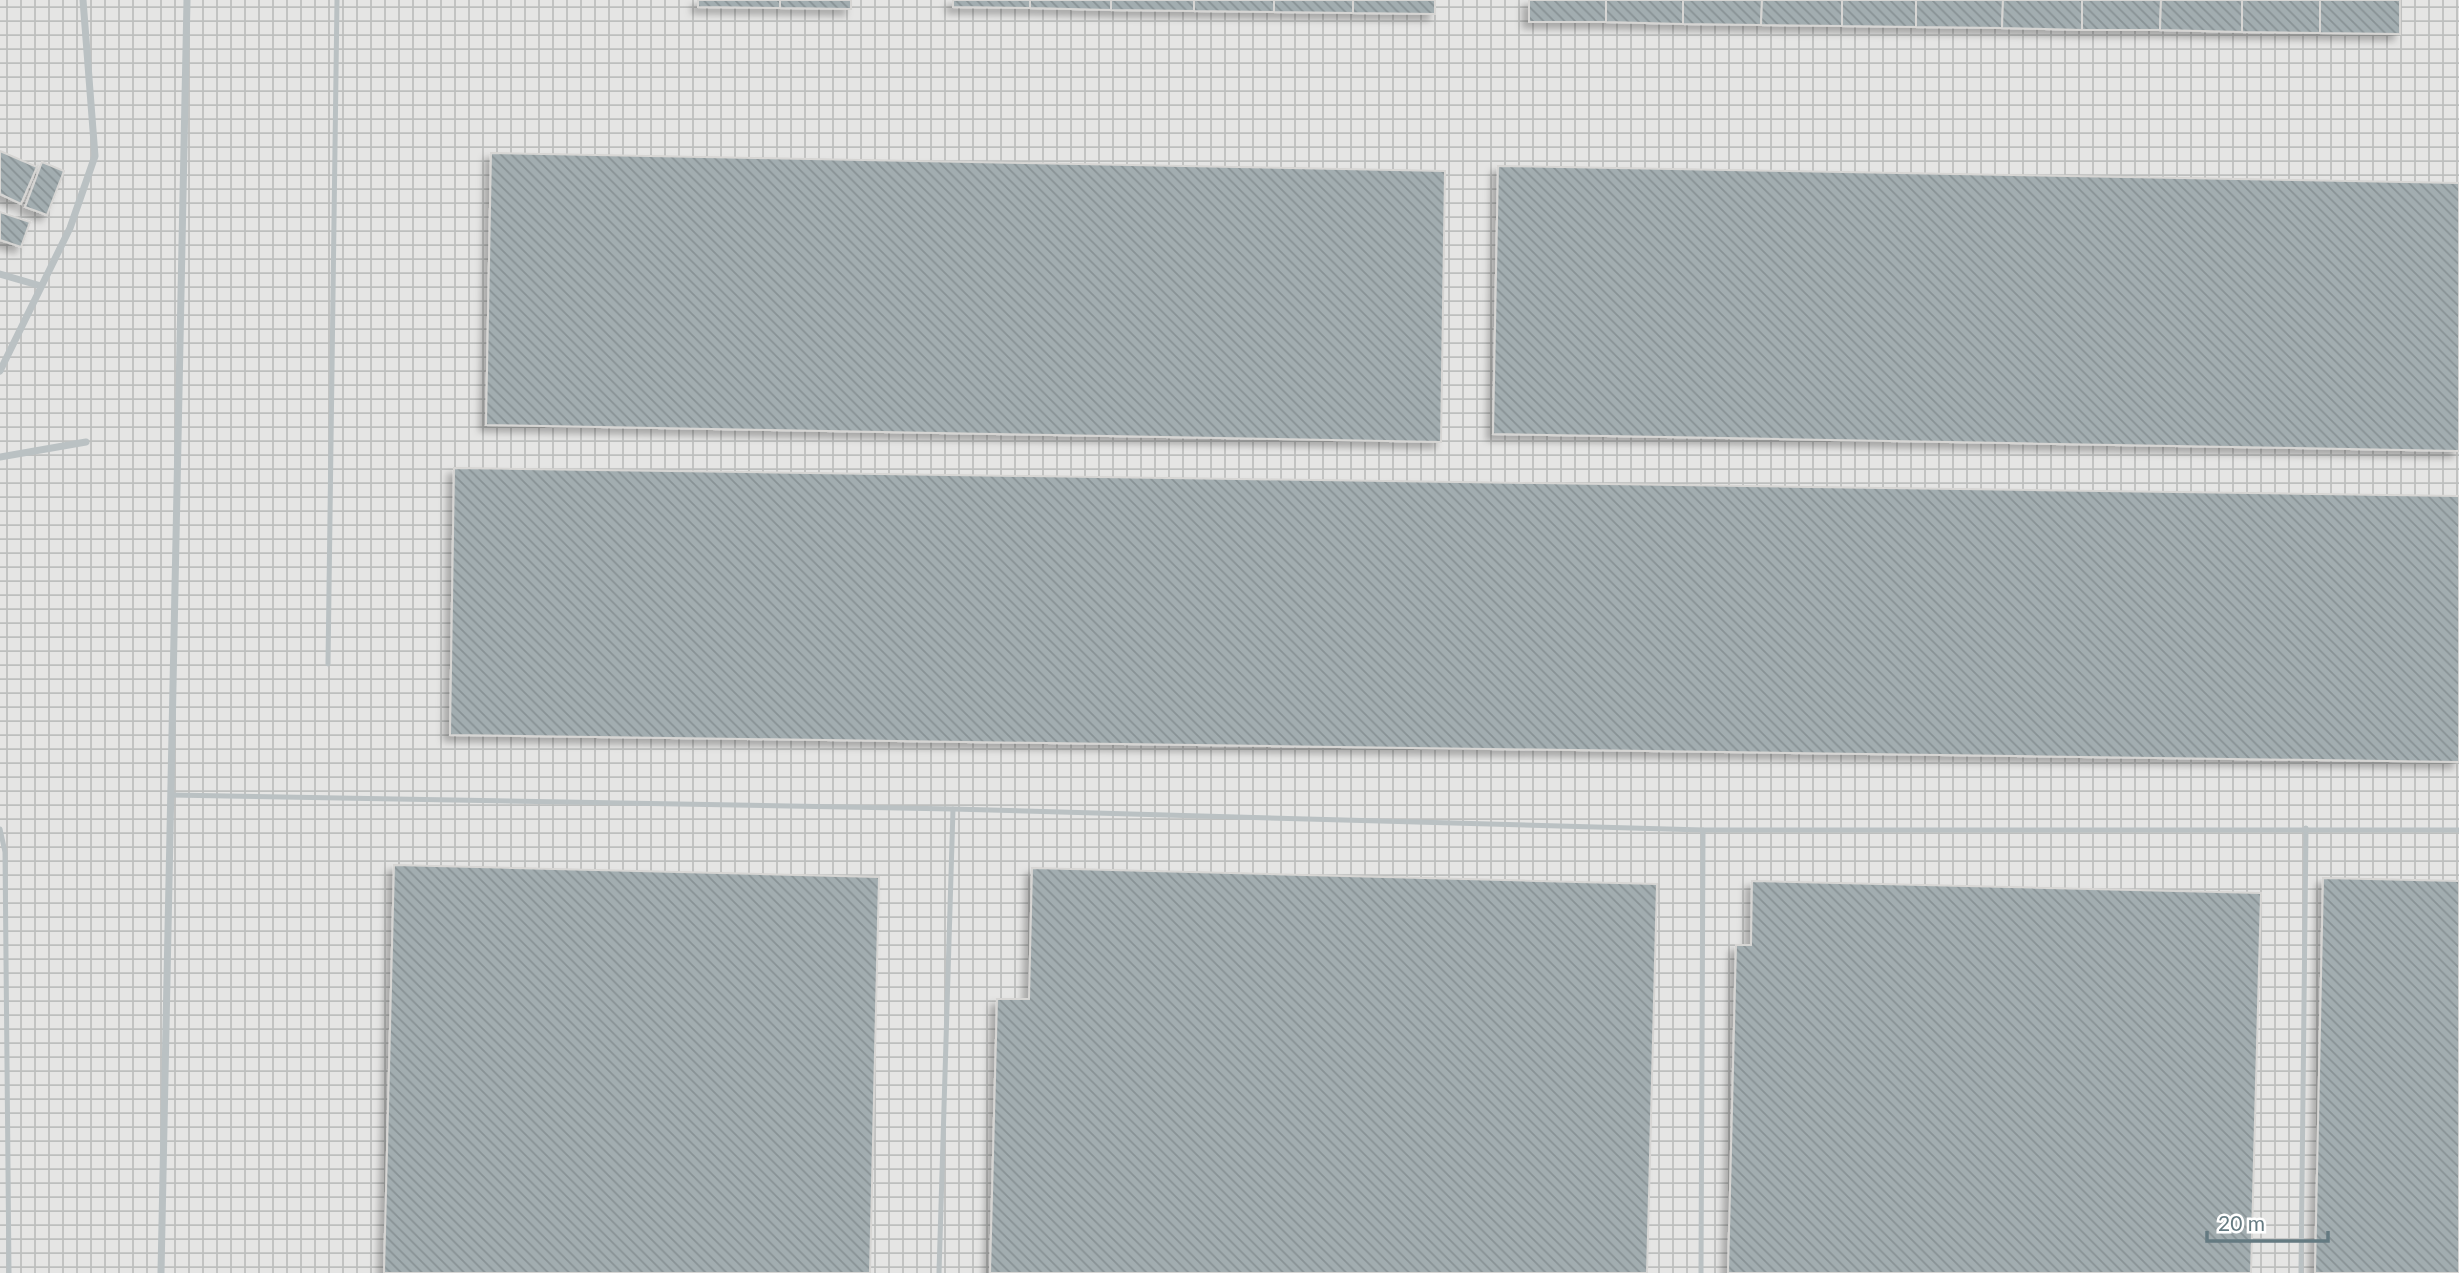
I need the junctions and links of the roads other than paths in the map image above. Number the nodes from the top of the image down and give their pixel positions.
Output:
1 (83, 0) edge
2 (187, 0) edge
3 (337, 0) edge
4 (0, 274) edge
5 (41, 286) junction
6 (0, 370) edge
7 (86, 442) dead end
8 (0, 457) edge
9 (328, 664) dead end
10 (171, 795) junction
11 (953, 809) junction
12 (2306, 828) junction
13 (0, 829) edge
14 (1703, 830) junction
15 (2459, 830) edge
16 (9, 1273) edge
17 (161, 1273) edge
18 (939, 1273) edge
19 (1701, 1273) edge
20 (2301, 1273) edge

1 - 5 street
2 - 10 street
3 - 9 lane
4 - 5 street
5 - 6 street
7 - 8 street
10 - 11 lane
10 - 17 street
11 - 14 lane
11 - 18 lane
12 - 14 lane
12 - 15 lane
12 - 20 lane
13 - 16 lane
14 - 19 lane

